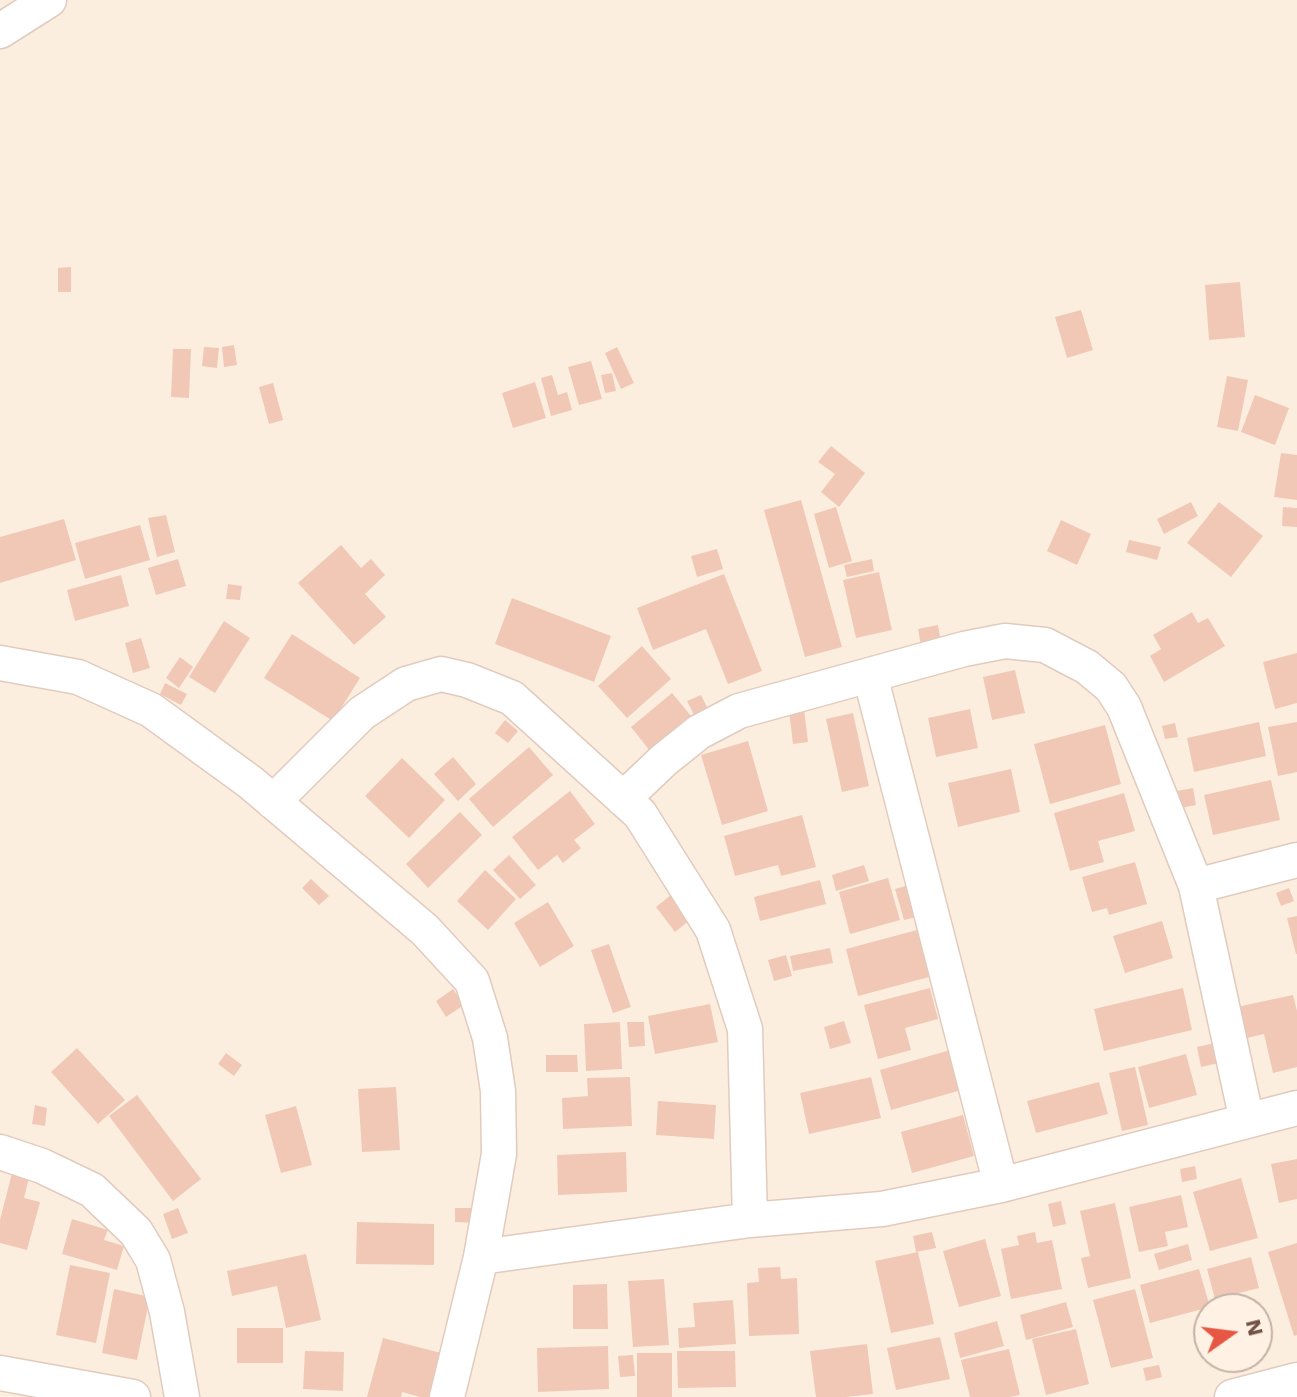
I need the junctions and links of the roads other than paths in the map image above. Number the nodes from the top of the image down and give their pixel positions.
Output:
1 (49, 0) edge
2 (0, 31) edge
3 (0, 663) edge
4 (870, 675) junction
5 (623, 799) junction
6 (273, 802) junction
7 (1297, 860) edge
8 (1196, 886) junction
9 (1297, 1108) edge
10 (1247, 1121) junction
11 (0, 1152) edge
12 (1001, 1185) junction
13 (750, 1220) junction
14 (481, 1257) junction
15 (0, 1373) edge
16 (1297, 1380) edge
17 (133, 1397) edge
18 (182, 1397) edge
19 (447, 1397) edge
20 (1232, 1397) edge

1 - 2 street
3 - 6 street
4 - 5 street
4 - 8 street
4 - 12 street
5 - 6 street
5 - 13 street
6 - 14 street
7 - 8 street
8 - 10 street
9 - 10 street
10 - 12 street
11 - 18 street
12 - 13 street
13 - 14 street
14 - 19 street
15 - 17 street
16 - 20 street

